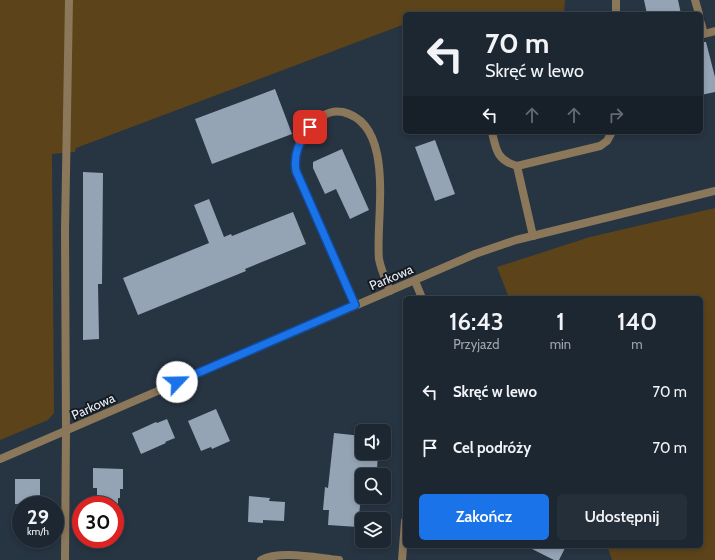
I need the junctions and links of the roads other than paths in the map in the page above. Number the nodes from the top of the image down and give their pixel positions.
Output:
1 (69, 0) edge
2 (616, 0) edge
3 (695, 0) edge
4 (616, 12) edge
5 (698, 12) edge
6 (703, 30) edge
7 (715, 31) edge
8 (492, 134) edge
9 (611, 134) edge
10 (517, 166) junction
11 (715, 191) edge
12 (534, 236) junction
13 (415, 281) junction
14 (390, 291) junction
15 (421, 296) edge
16 (355, 305) junction
17 (66, 431) junction
18 (0, 459) edge
19 (403, 547) edge
20 (65, 560) edge
21 (261, 560) edge
22 (339, 560) edge
23 (402, 560) edge

1 - 17 street
2 - 4 street
3 - 5 street
6 - 7 street
8 - 10 street
9 - 10 street
10 - 12 street
11 - 12 street, Parkowa
12 - 13 street, Parkowa
13 - 14 street, Parkowa
13 - 15 street
14 - 16 street, Parkowa
14 - 16 street
16 - 17 street, Parkowa
17 - 18 street, Parkowa
17 - 20 street
19 - 23 street
21 - 22 street

